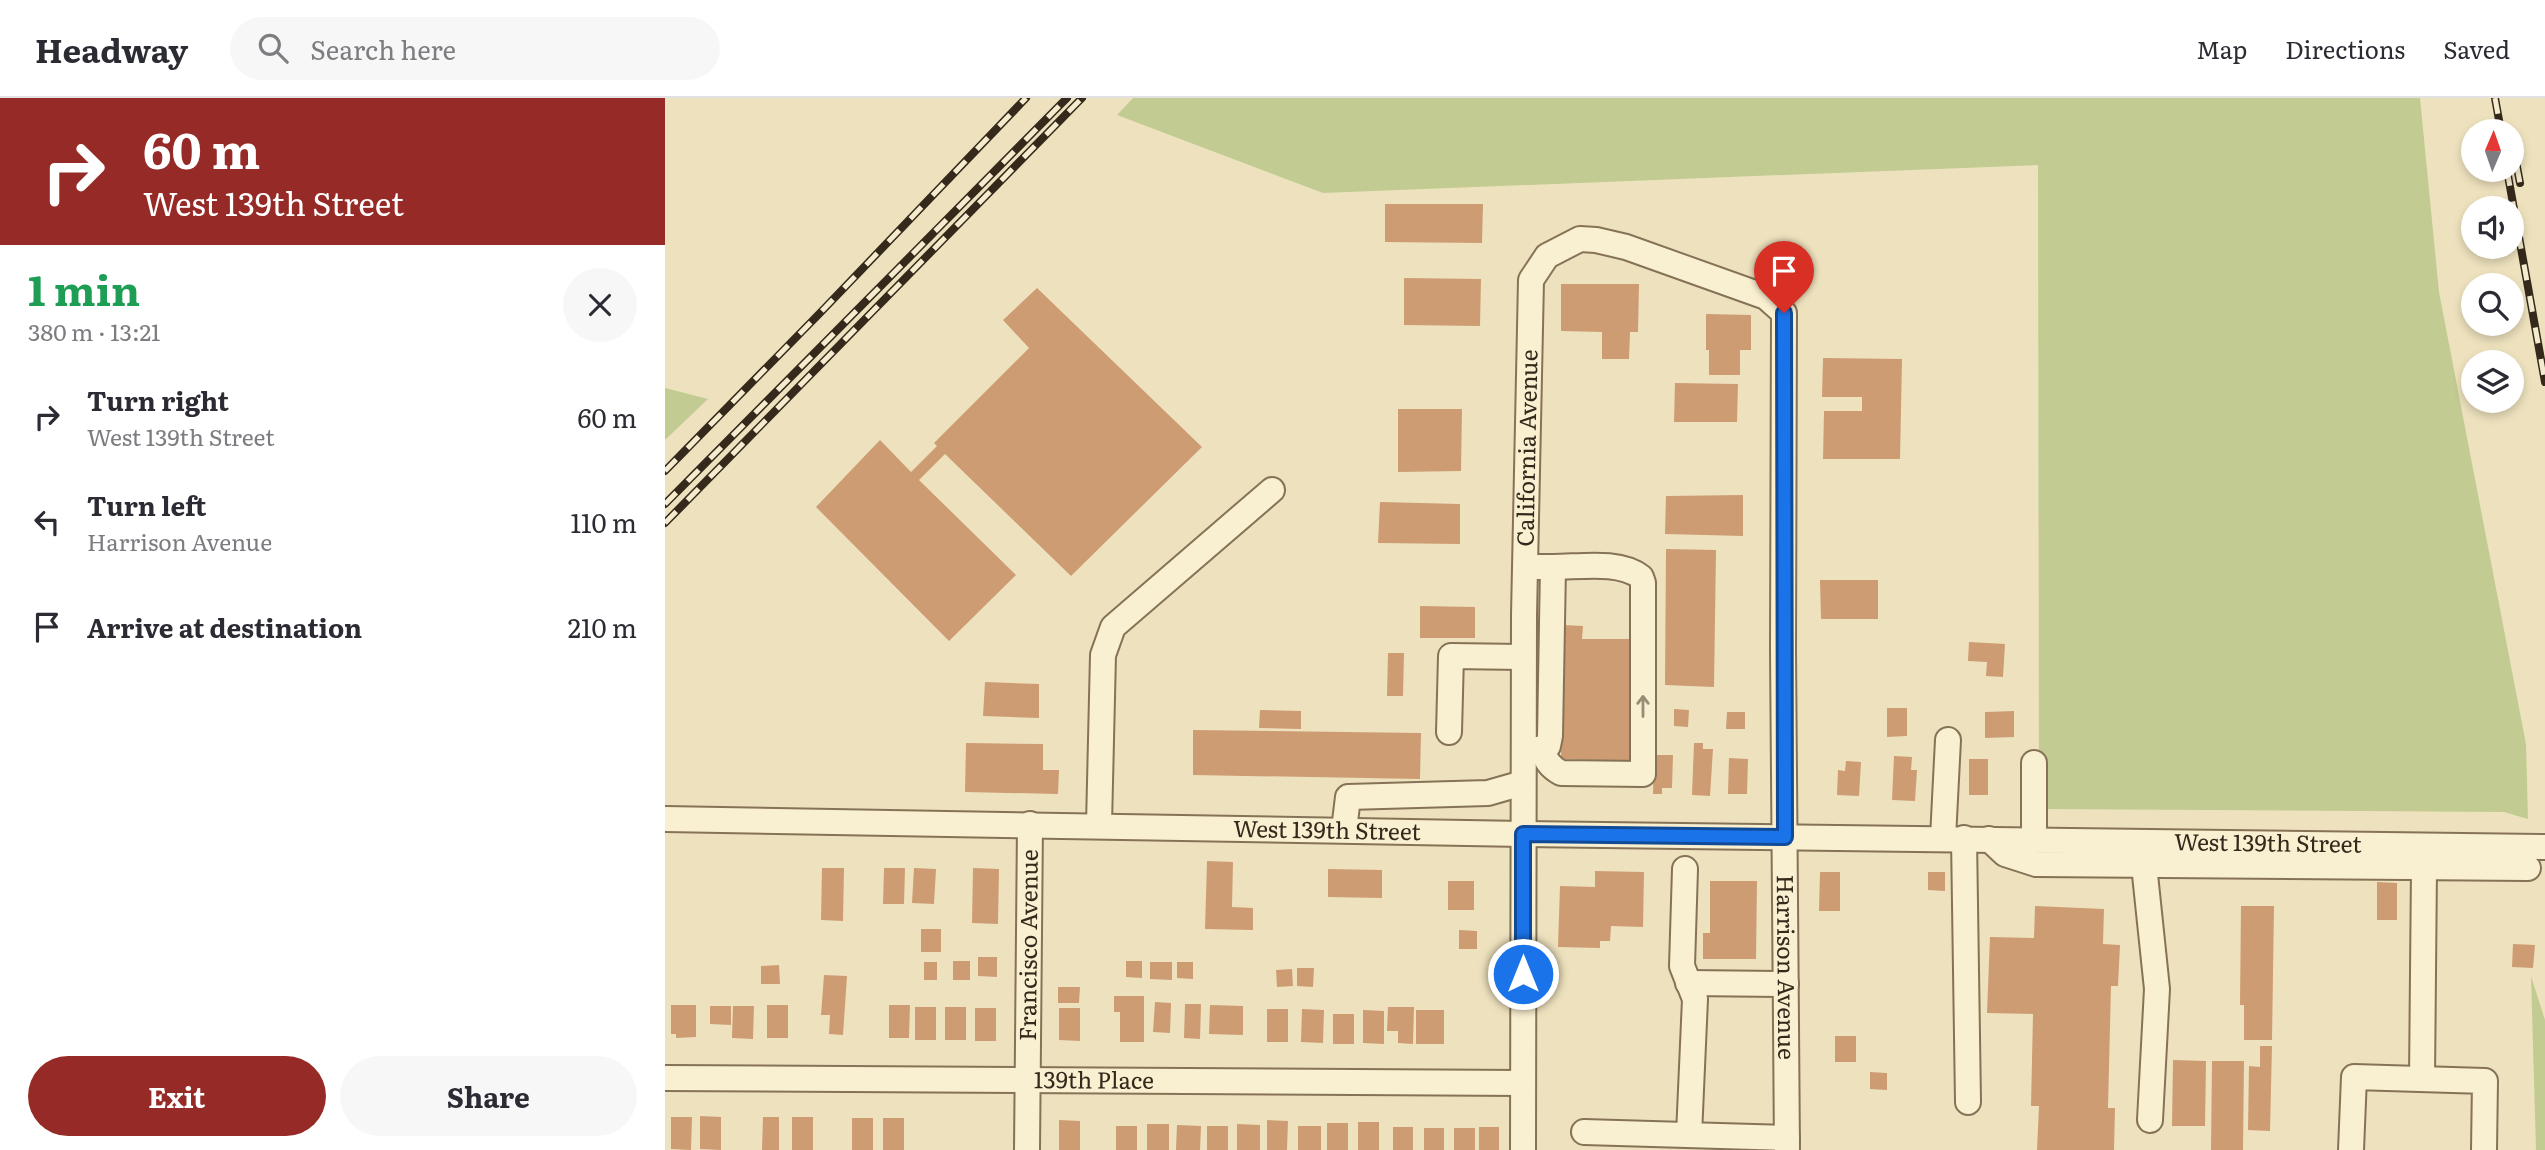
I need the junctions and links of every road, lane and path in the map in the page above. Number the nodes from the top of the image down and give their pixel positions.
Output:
1 (1531, 280) joint
2 (1272, 490) dead end
3 (1525, 567) junction
4 (1553, 567) junction
5 (1524, 657) junction
6 (1449, 732) dead end
7 (1948, 740) dead end
8 (1532, 749) junction
9 (2034, 762) dead end
10 (1523, 783) junction
11 (665, 819) edge
12 (1030, 824) junction
13 (1099, 825) junction
14 (1344, 830) junction
15 (1523, 834) junction
16 (1785, 837) junction
17 (1953, 838) junction
18 (1989, 839) junction
19 (2033, 839) junction
20 (2545, 847) edge
21 (2144, 865) junction
22 (2424, 868) junction
23 (2528, 868) dead end
24 (1685, 869) dead end
25 (1688, 983) junction
26 (1786, 984) junction
27 (665, 1079) edge
28 (2422, 1079) junction
29 (1027, 1080) junction
30 (1523, 1083) junction
31 (1968, 1102) dead end
32 (2150, 1120) dead end
33 (1584, 1132) dead end
34 (1689, 1135) junction
35 (1787, 1144) edge
36 (1027, 1150) edge
37 (1523, 1150) edge
38 (2351, 1150) edge
39 (2484, 1150) edge

1 - 3 street, California Avenue
1 - 16 street, Harrison Avenue
2 - 13 street
3 - 4 street
3 - 5 street, California Avenue
4 - 8 street
8 -> 4 street
5 - 6 street
5 - 8 street, California Avenue
7 - 17 street
8 - 10 street
9 - 19 street
10 - 14 street
10 - 15 street
11 - 12 street, West 139th Street
12 - 13 street, West 139th Street
12 - 29 street, Francisco Avenue
13 - 14 street, West 139th Street
14 - 15 street, West 139th Street
15 - 16 street, West 139th Street
15 - 30 street
16 - 17 street, West 139th Street
16 - 26 street, Harrison Avenue
17 - 18 street, West 139th Street
17 - 31 street
18 - 19 street, West 139th Street
18 - 21 street, West 139th Street
19 - 20 street, West 139th Street
21 - 22 street, West 139th Street
21 - 32 street
22 - 23 street, West 139th Street
22 - 28 street
24 - 25 street
25 - 26 street
25 - 34 street
26 - 35 street, Harrison Avenue
27 - 29 street, 139th Place
28 - 38 street
28 - 39 street
29 - 30 street, 139th Place
29 - 36 street, Francisco Avenue
30 - 37 street
33 - 34 street
34 - 35 street

